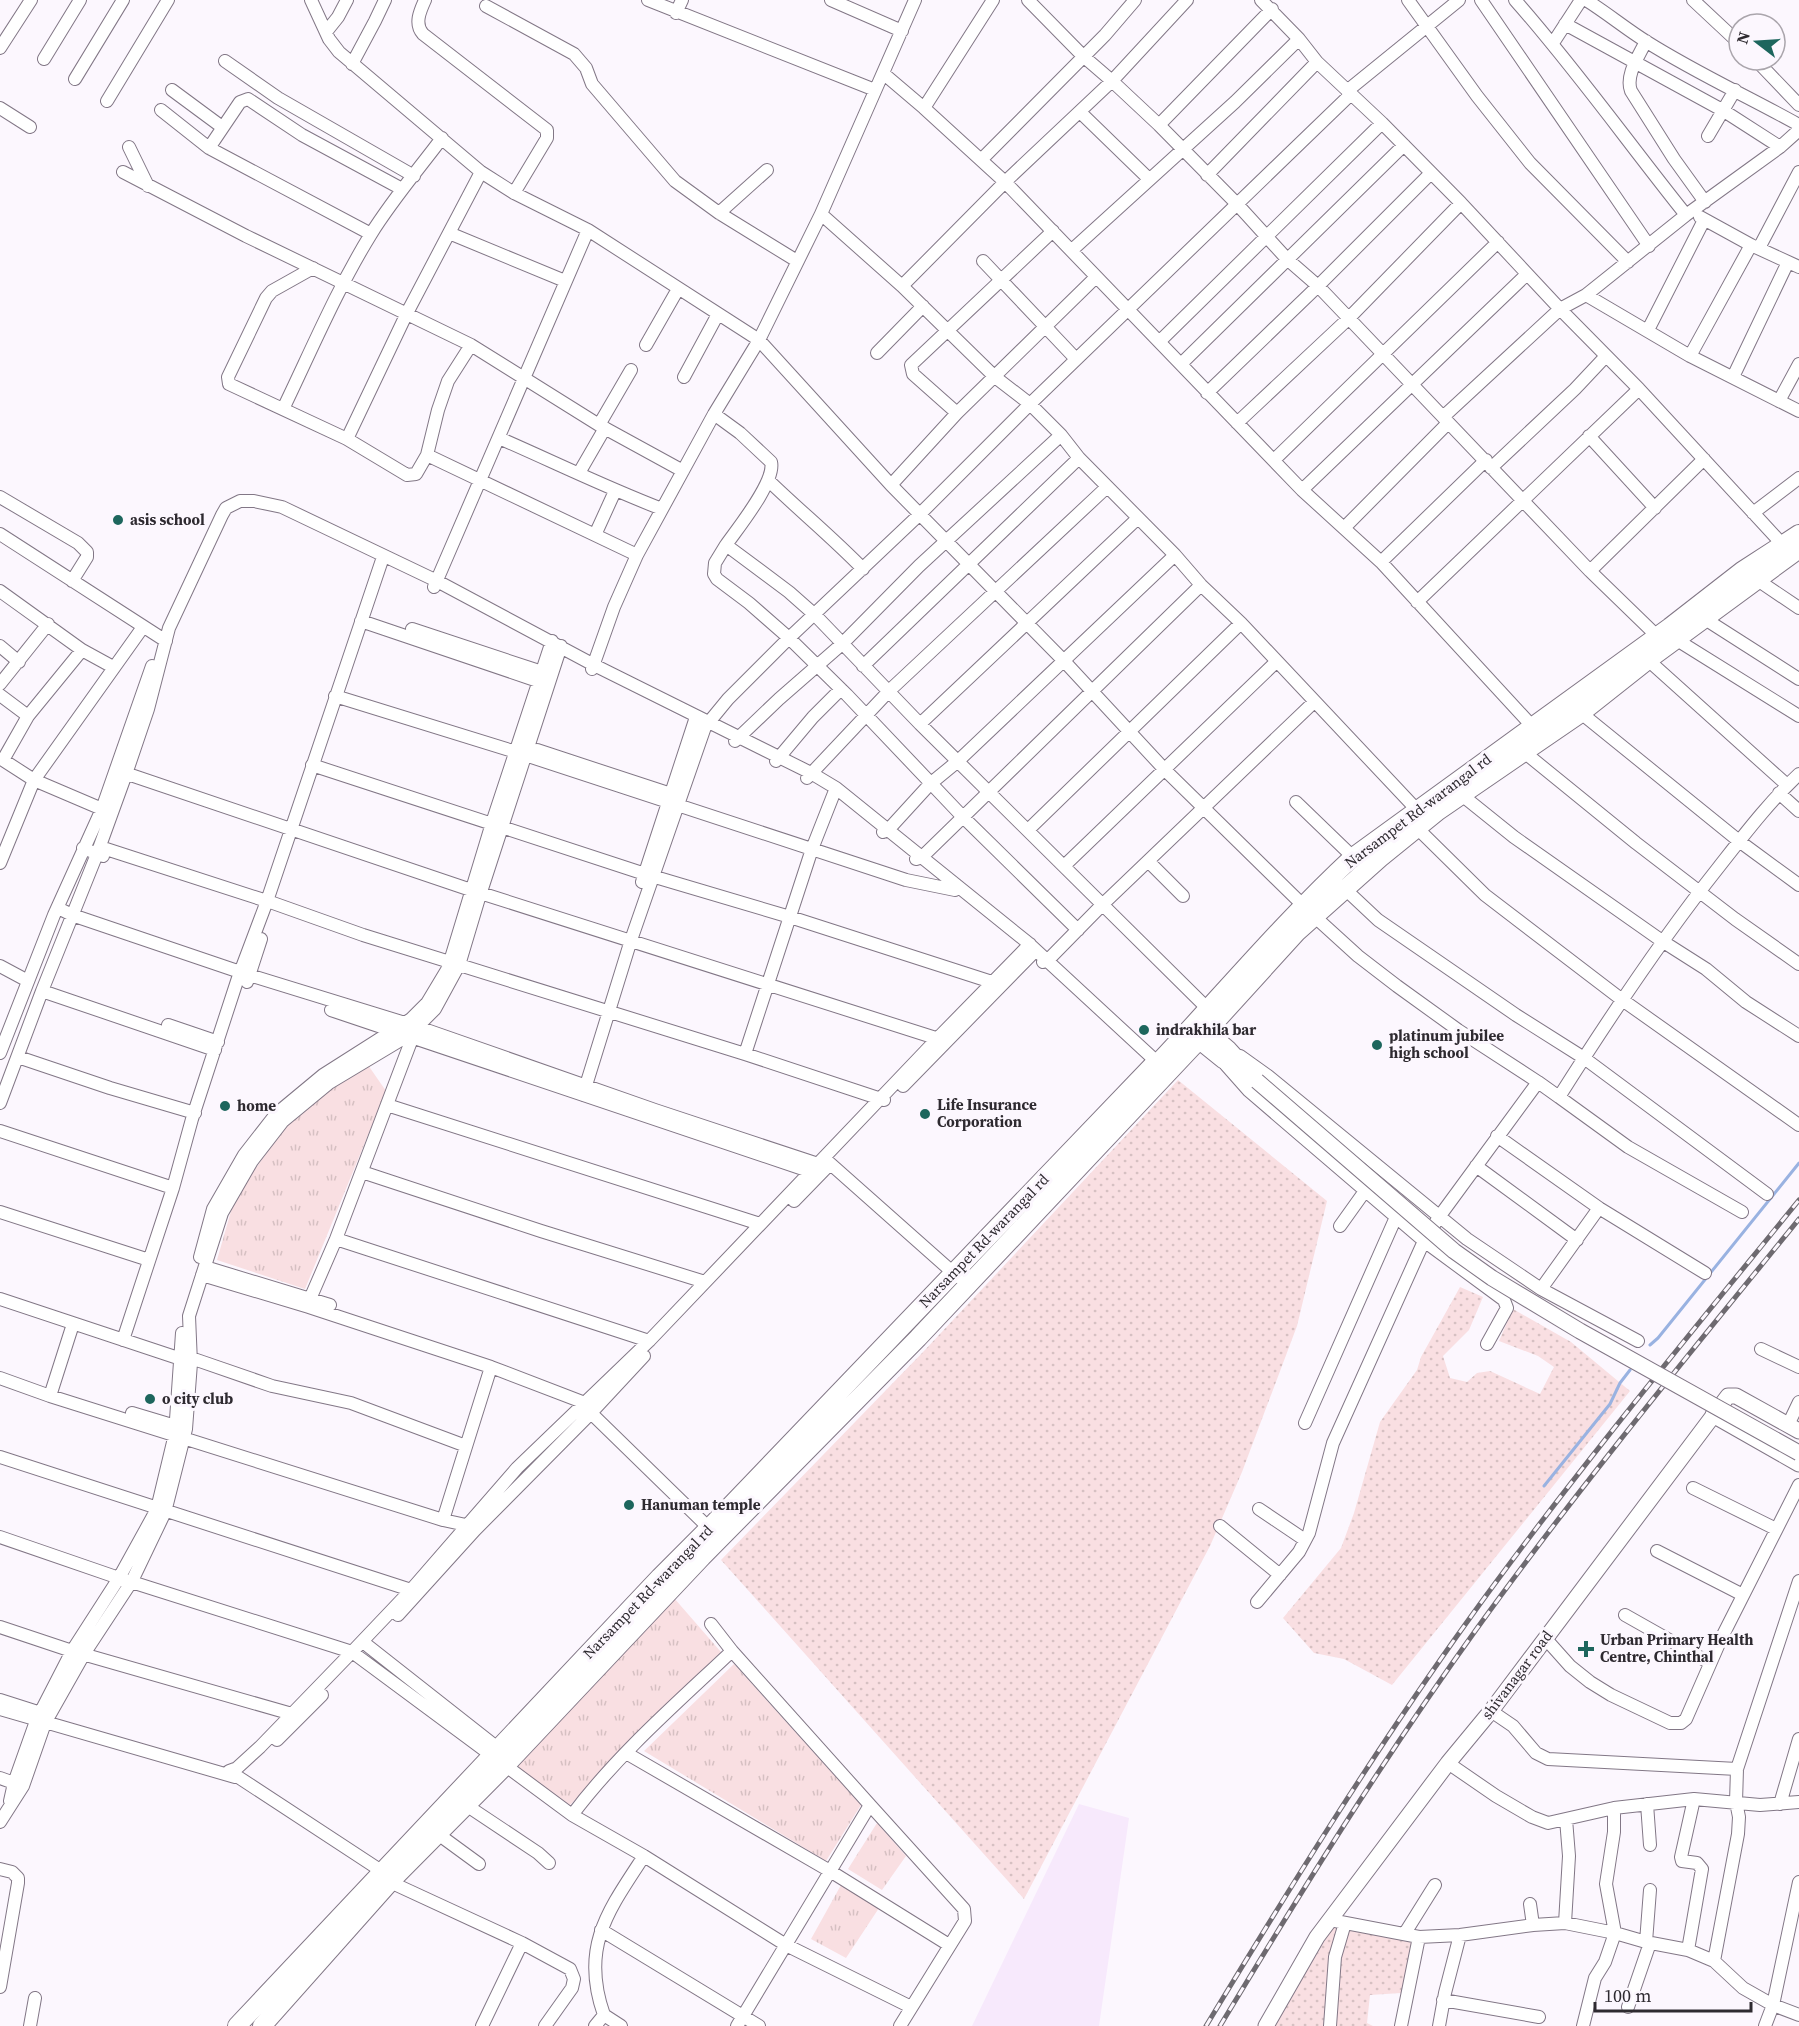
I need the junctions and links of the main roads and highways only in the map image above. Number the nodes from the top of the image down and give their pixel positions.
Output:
1 (1795, 541) edge
2 (1417, 819) junction
3 (1309, 911) junction
4 (1200, 1027) junction
5 (501, 1757) junction
6 (387, 1877) junction
7 (237, 2026) edge
8 (262, 2026) edge

1 - 2 main road, Narsampet Rd-warangal rd
1 - 2 main road, Narsampet Rd-warangal rd
2 - 3 main road, Narsampet Rd-warangal rd
2 - 3 main road, Narsampet Rd-warangal rd
3 - 4 main road, Narsampet Rd-warangal rd
4 - 5 main road, Narsampet Rd-warangal rd
4 - 5 main road, Narsampet Rd-warangal rd
5 - 6 main road, Narsampet Rd-warangal rd
5 - 6 main road, Narsampet Rd-warangal rd
6 - 7 main road, Narsampet Rd-warangal rd
6 - 8 main road, Narsampet Rd-warangal rd

